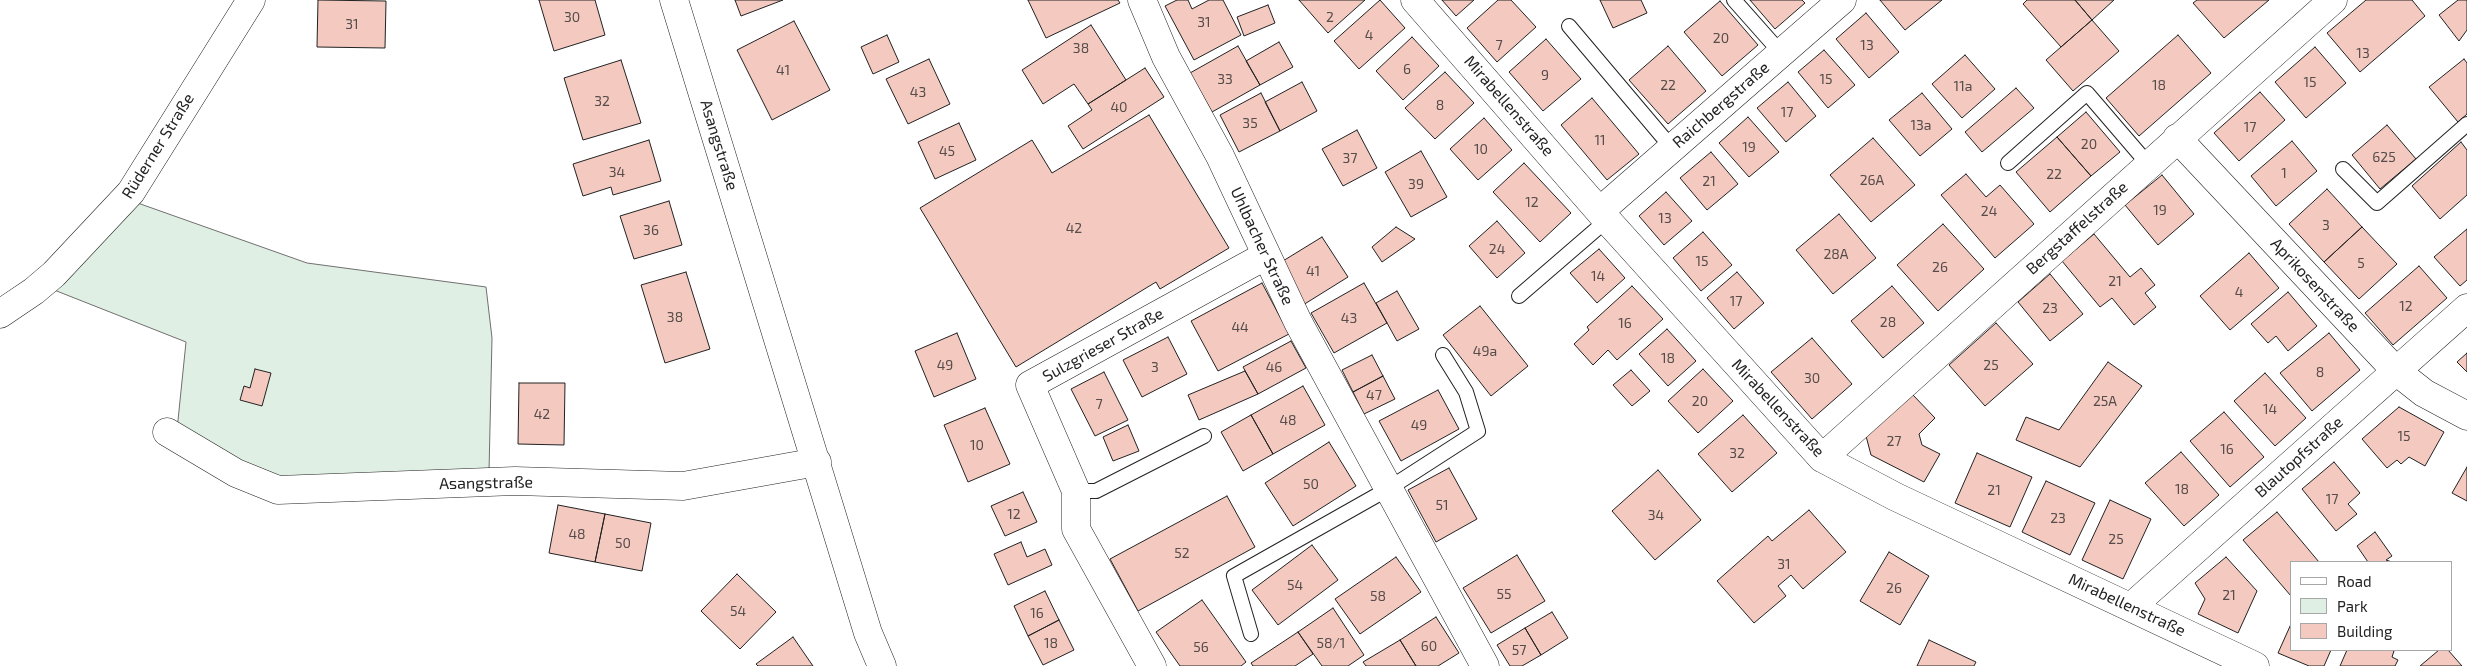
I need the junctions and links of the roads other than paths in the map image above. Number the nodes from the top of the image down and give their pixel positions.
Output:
1 (251, 0) edge
2 (674, 0) edge
3 (1142, 0) edge
4 (1415, 0) edge
5 (1734, 0) edge
6 (1842, 0) edge
7 (2334, 0) edge
8 (1569, 26) dead end
9 (1781, 53) junction
10 (2467, 124) edge
11 (2177, 138) junction
12 (1672, 148) junction
13 (2008, 163) dead end
14 (2148, 164) junction
15 (2343, 169) dead end
16 (1604, 215) junction
17 (1265, 256) junction
18 (1519, 296) dead end
19 (2467, 308) edge
20 (0, 314) edge
21 (1444, 355) dead end
22 (2396, 371) junction
23 (2467, 416) edge
24 (167, 432) dead end
25 (1204, 436) dead end
26 (1822, 458) junction
27 (817, 462) junction
28 (1388, 489) junction
29 (1076, 491) junction
30 (2131, 607) junction
31 (1251, 634) dead end
32 (882, 666) edge
33 (1152, 666) edge
34 (1485, 666) edge
35 (2255, 666) edge

1 - 20 street, Rüderner Straße
2 - 27 street, Asangstraße
3 - 17 street, Uhlbacher Straße
4 - 16 street, Mirabellenstraße
5 - 9 lane
6 - 9 street, Raichbergstraße
7 - 11 street, Bergstaffelstraße
8 - 12 lane
9 - 12 street, Raichbergstraße
10 - 15 lane
11 - 14 street, Bergstaffelstraße
11 - 22 street, Aprikosenstraße
12 - 16 street, Raichbergstraße
13 - 14 lane
14 - 26 street, Bergstaffelstraße
16 - 18 lane
16 - 26 street, Mirabellenstraße
17 - 28 street, Uhlbacher Straße
17 - 29 street, Sulzgrieser Straße
19 - 22 street, Blautopfstraße
21 - 28 lane
22 - 23 street, Aprikosenstraße
22 - 30 street, Blautopfstraße
24 - 27 street, Asangstraße
25 - 29 lane
26 - 30 street, Mirabellenstraße
27 - 32 street, Asangstraße
28 - 31 lane
28 - 34 street, Uhlbacher Straße
29 - 33 street, Sulzgrieser Straße
30 - 35 street, Mirabellenstraße

